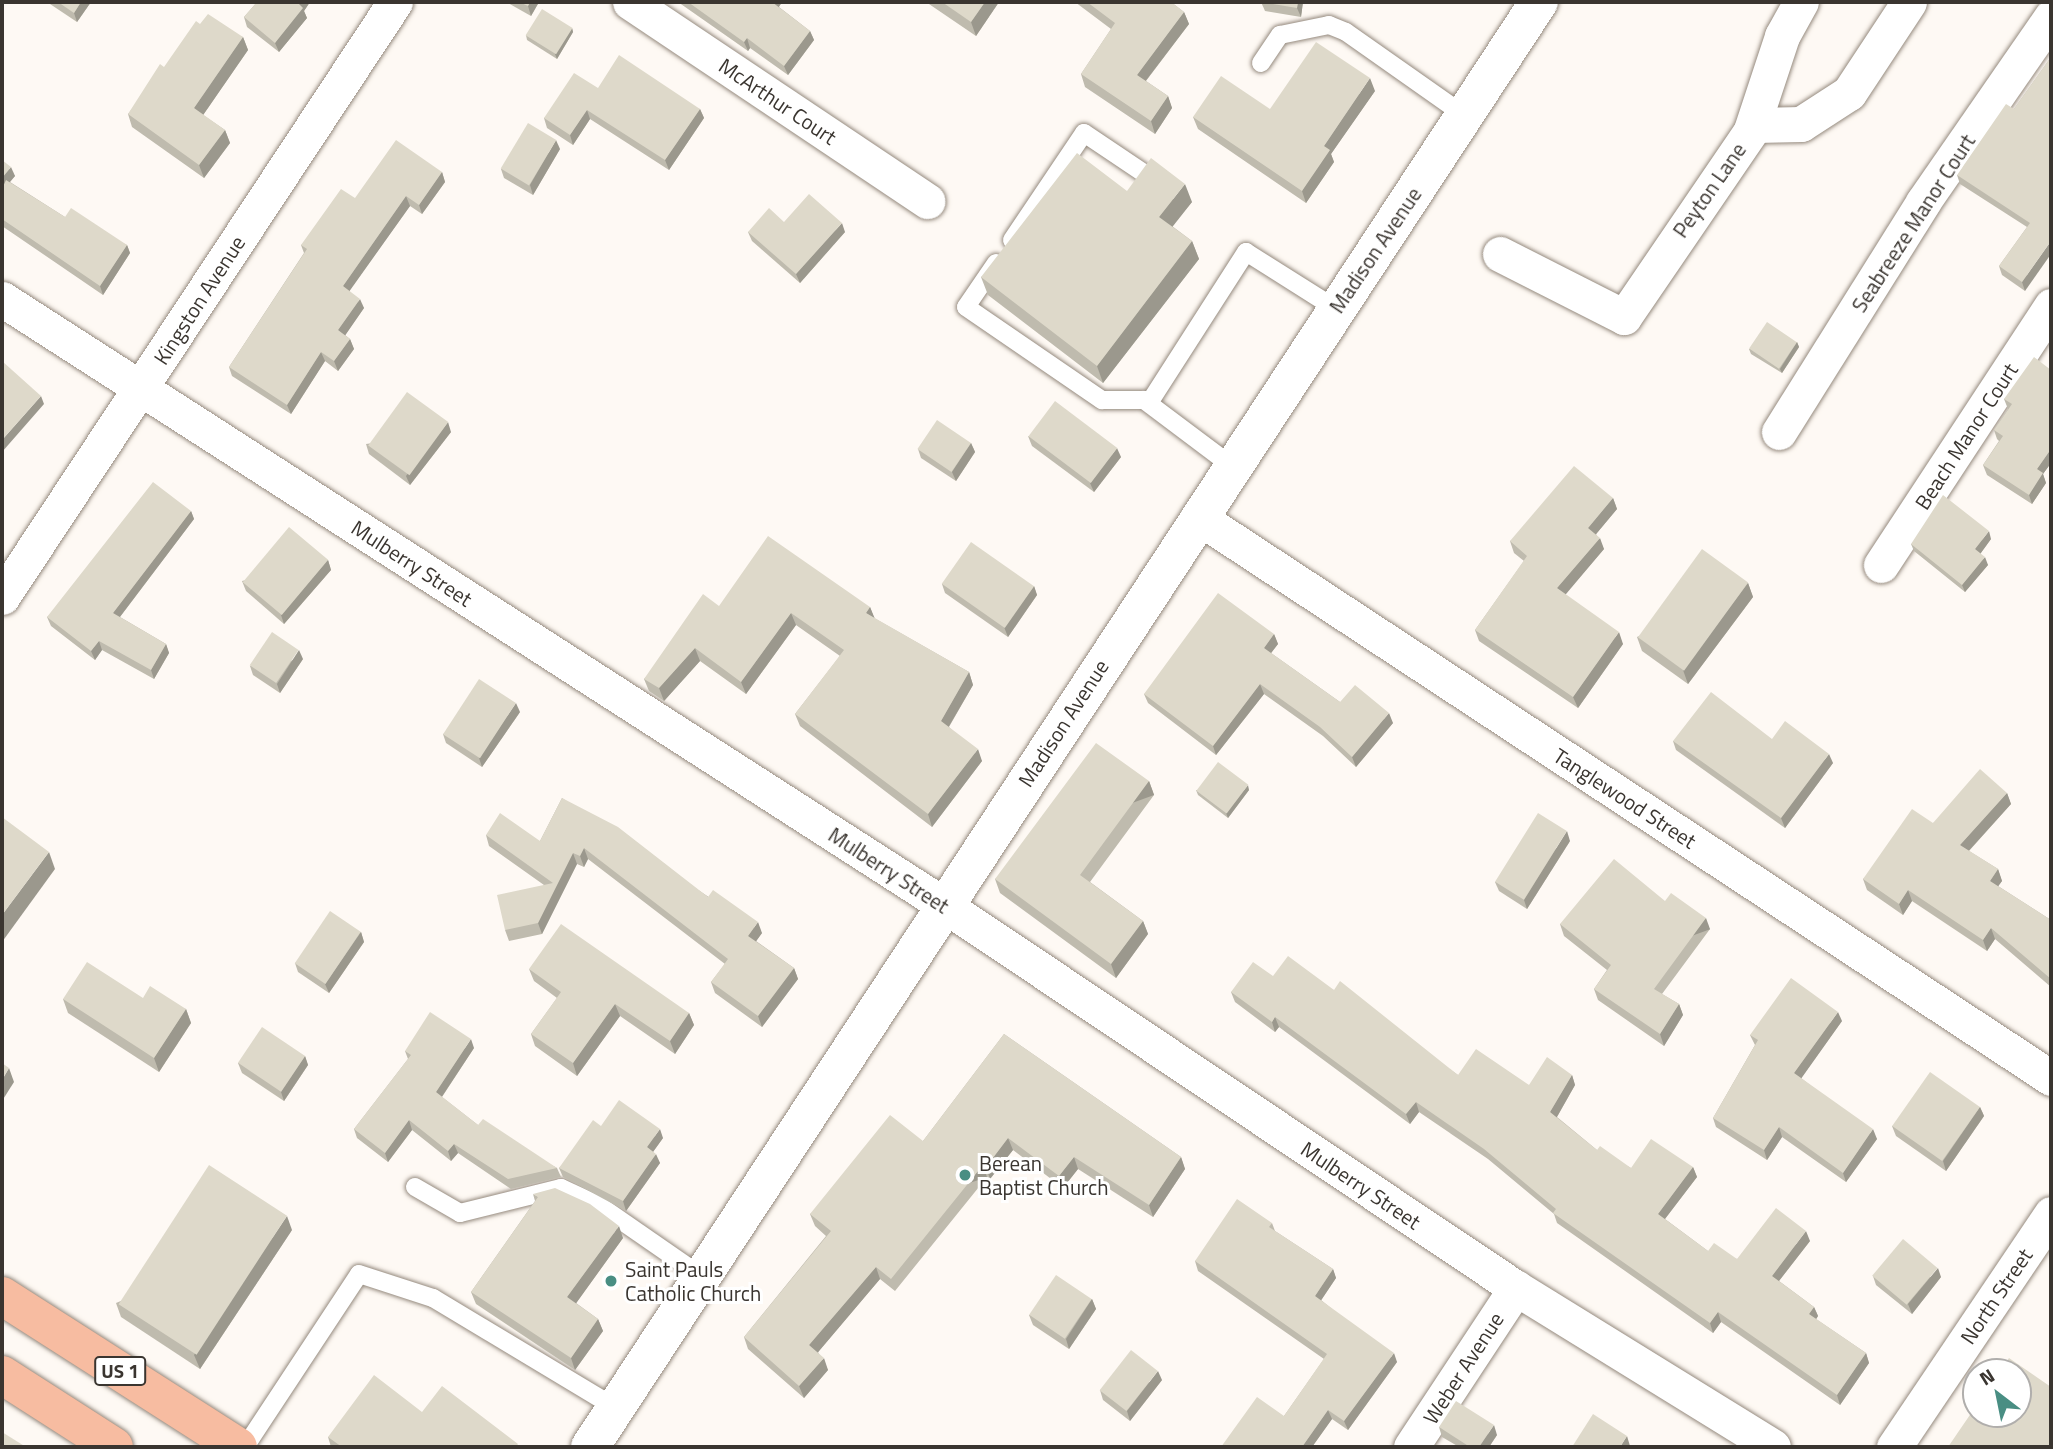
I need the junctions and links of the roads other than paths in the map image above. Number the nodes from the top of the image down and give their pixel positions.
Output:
1 (396, 2) edge
2 (630, 2) edge
3 (1539, 2) edge
4 (1801, 2) edge
5 (1909, 2) edge
6 (2051, 17) edge
7 (1261, 63) dead end
8 (1464, 115) junction
9 (1751, 130) junction
10 (1142, 172) edge
11 (927, 201) dead end
12 (1500, 254) dead end
13 (2, 299) edge
14 (2051, 306) edge
15 (1336, 309) junction
16 (141, 388) junction
17 (1144, 400) junction
18 (1779, 432) dead end
19 (1232, 466) junction
20 (1198, 517) junction
21 (1881, 565) dead end
22 (2, 597) edge
23 (944, 905) junction
24 (2051, 1078) edge
25 (415, 1187) dead end
26 (2051, 1214) edge
27 (701, 1276) junction
28 (1516, 1288) junction
29 (2, 1296) edge
30 (2, 1375) edge
31 (616, 1408) junction
32 (114, 1447) edge
33 (238, 1447) edge
34 (245, 1447) edge
35 (590, 1447) edge
36 (1411, 1447) edge
37 (1773, 1447) edge
38 (1894, 1447) edge

1 - 16 street, Kingston Avenue
2 - 11 street, McArthur Court
3 - 8 street, Madison Avenue
4 - 9 street
5 - 9 street, Peyton Lane
6 - 18 street, Seabreeze Manor Court
7 - 8 lane
8 - 15 street, Madison Avenue
9 - 12 street, Peyton Lane
10 - 17 lane
13 - 16 street, Mulberry Street
14 - 21 street, Beach Manor Court
15 - 17 lane
15 - 19 street, Madison Avenue
16 - 22 street, Kingston Avenue
16 - 23 street, Mulberry Street
17 - 19 lane
19 - 20 street, Madison Avenue
20 - 23 street, Madison Avenue
20 - 24 street, Tanglewood Street
23 - 27 street, Madison Avenue
23 - 28 street, Mulberry Street
25 - 27 lane
26 - 38 street, North Street
27 - 31 street, Madison Avenue
28 - 36 street, Weber Avenue
28 - 37 street, Mulberry Street
29 - 33 main road, US 1
30 - 32 main road
31 - 34 lane
31 - 35 street, Madison Avenue

